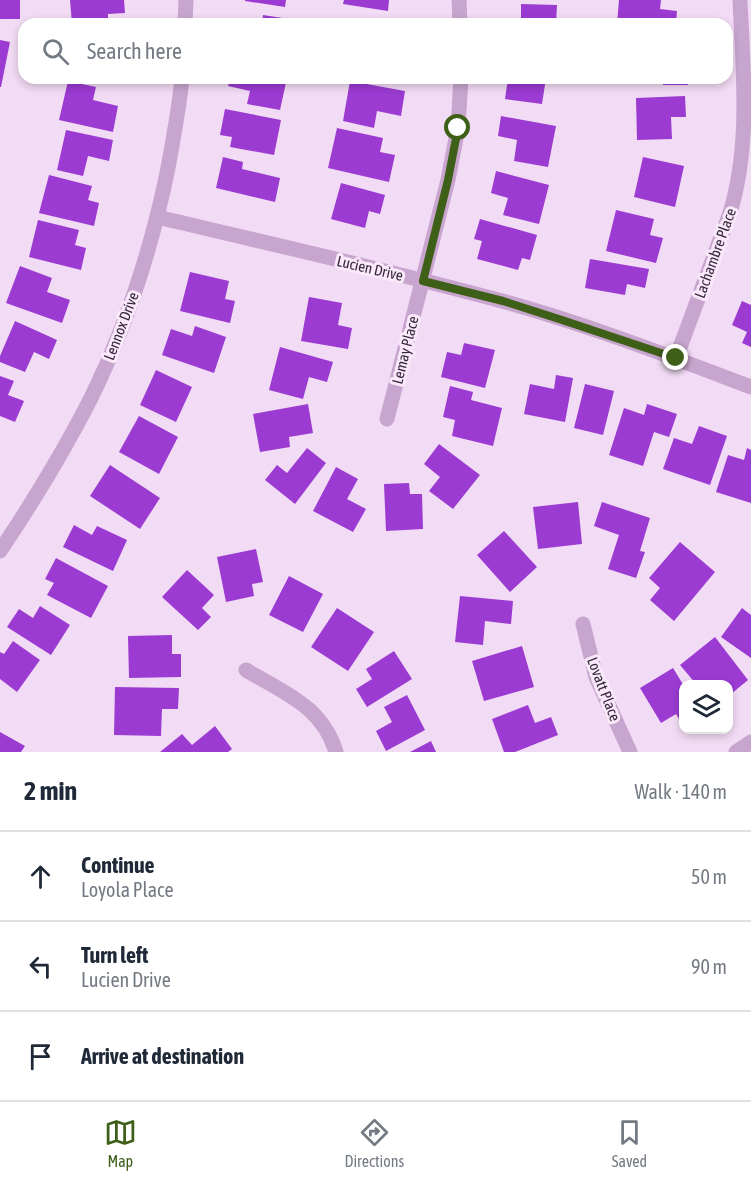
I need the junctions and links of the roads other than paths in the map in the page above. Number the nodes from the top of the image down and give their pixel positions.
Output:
1 (186, 0) edge
2 (459, 0) edge
3 (740, 0) edge
4 (185, 18) edge
5 (460, 18) edge
6 (181, 84) edge
7 (461, 84) edge
8 (157, 217) junction
9 (423, 281) junction
10 (676, 358) junction
11 (751, 387) edge
12 (387, 419) dead end
13 (0, 551) edge
14 (583, 624) dead end
15 (246, 670) dead end
16 (751, 742) edge
17 (336, 752) edge
18 (630, 752) edge
19 (736, 752) edge

1 - 4 street
2 - 5 street
3 - 10 street, Lachambre Place
6 - 8 street, Lennox Drive
7 - 9 street, Lemay Place
8 - 9 street, Lucien Drive
8 - 13 street, Lennox Drive
9 - 10 street, Lucien Drive
9 - 12 street, Lemay Place
10 - 11 street, Lucien Drive
14 - 18 street, Lovatt Place
15 - 17 street
16 - 19 street

